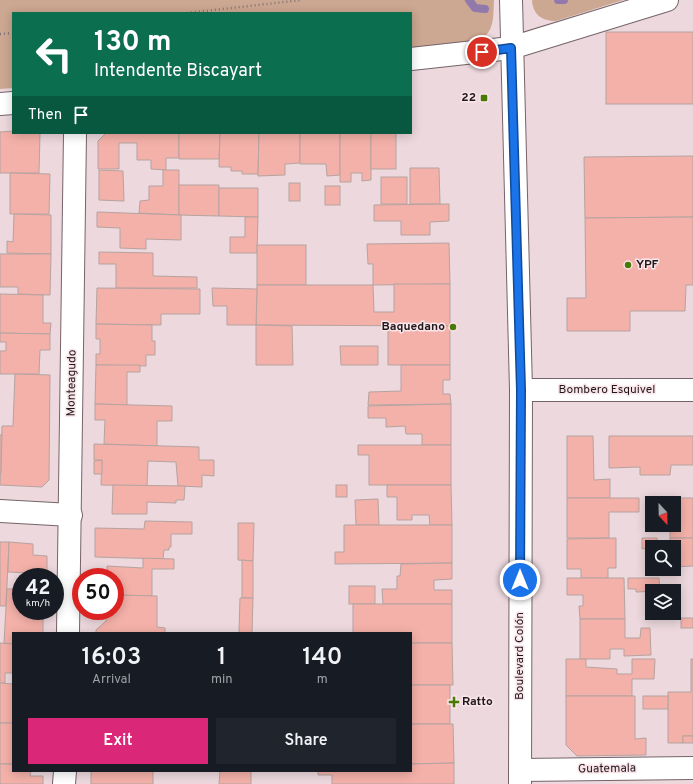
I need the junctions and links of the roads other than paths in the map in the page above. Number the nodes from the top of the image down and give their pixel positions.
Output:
1 (511, 0) edge
2 (667, 0) edge
3 (511, 48) junction
4 (412, 59) edge
5 (12, 103) edge
6 (0, 104) edge
7 (75, 134) edge
8 (521, 390) junction
9 (693, 390) edge
10 (0, 512) edge
11 (71, 515) junction
12 (68, 632) edge
13 (693, 768) edge
14 (64, 772) edge
15 (520, 777) edge
16 (64, 784) edge

1 - 3 street, Boulevard Colón
2 - 3 street
3 - 4 street
3 - 8 street, Boulevard Colón
5 - 6 street
7 - 11 street, Monteagudo
8 - 9 street, Bombero Esquivel
8 - 15 street, Boulevard Colón
10 - 11 street
11 - 12 street, Monteagudo
13 - 15 street, Guatemala
14 - 16 street

